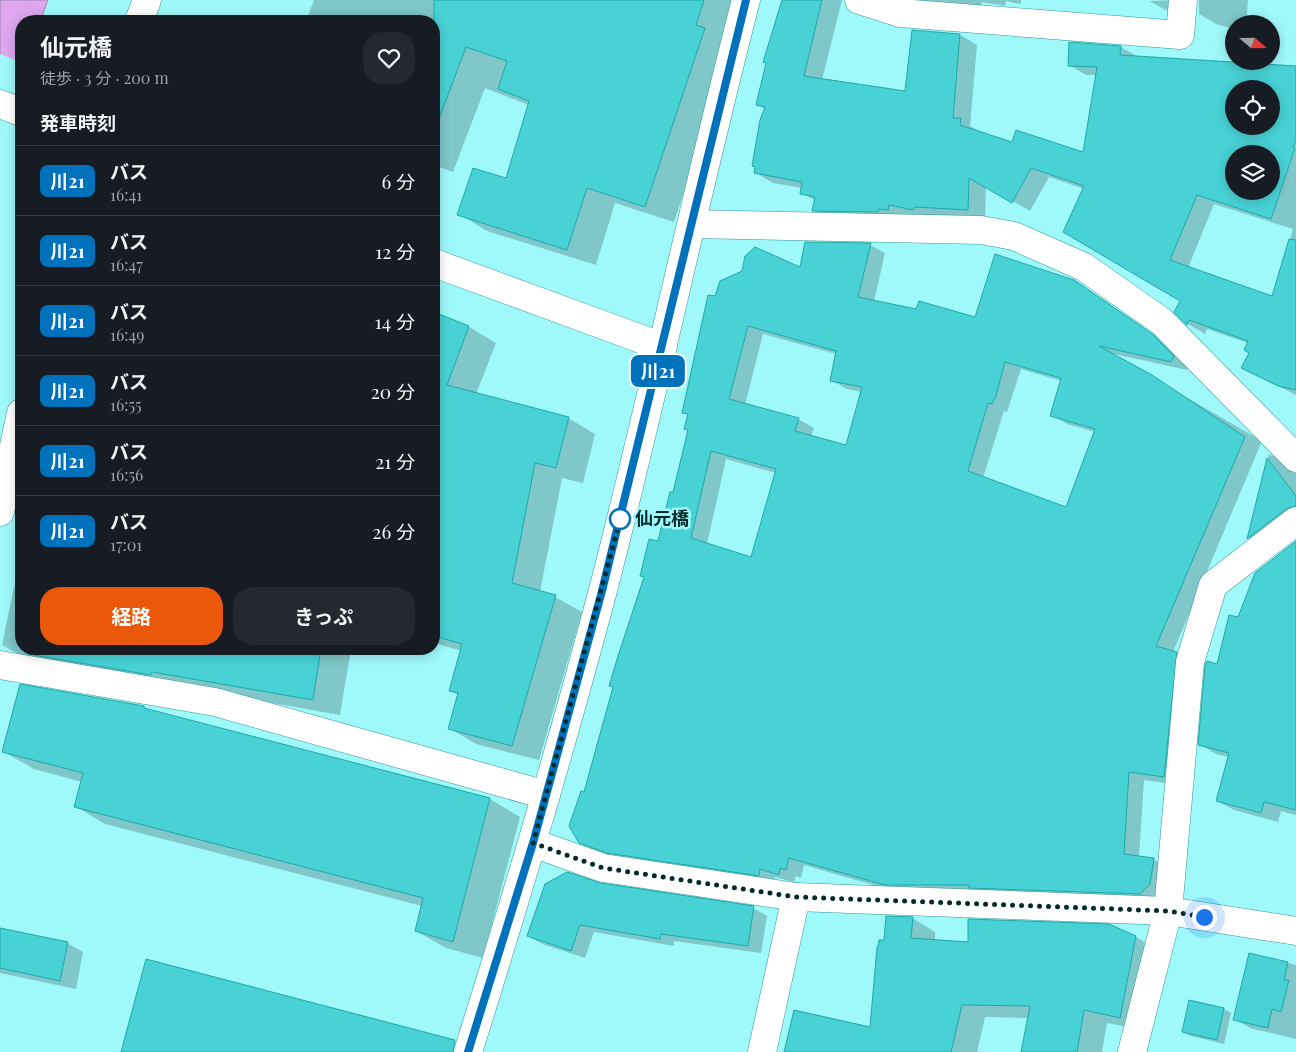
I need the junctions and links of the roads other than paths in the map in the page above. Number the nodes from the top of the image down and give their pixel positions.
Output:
1 (147, 0) edge
2 (746, 0) edge
3 (859, 0) edge
4 (1183, 0) edge
5 (141, 15) edge
6 (0, 104) edge
7 (15, 110) edge
8 (692, 224) junction
9 (440, 265) edge
10 (663, 347) junction
11 (15, 441) edge
12 (1296, 458) edge
13 (0, 512) edge
14 (1296, 522) edge
15 (0, 665) edge
16 (546, 795) junction
17 (533, 843) junction
18 (796, 897) junction
19 (1168, 911) junction
20 (1296, 931) edge
21 (468, 1052) edge
22 (762, 1052) edge
23 (1132, 1052) edge

1 - 5 street
2 - 8 street
3 - 4 street
6 - 7 street
8 - 10 street
8 - 12 street
9 - 10 street
10 - 16 street
11 - 13 street
14 - 19 street
15 - 16 street
16 - 17 street
17 - 18 street
17 - 21 street
18 - 19 street
18 - 22 street
19 - 20 street
19 - 23 street

